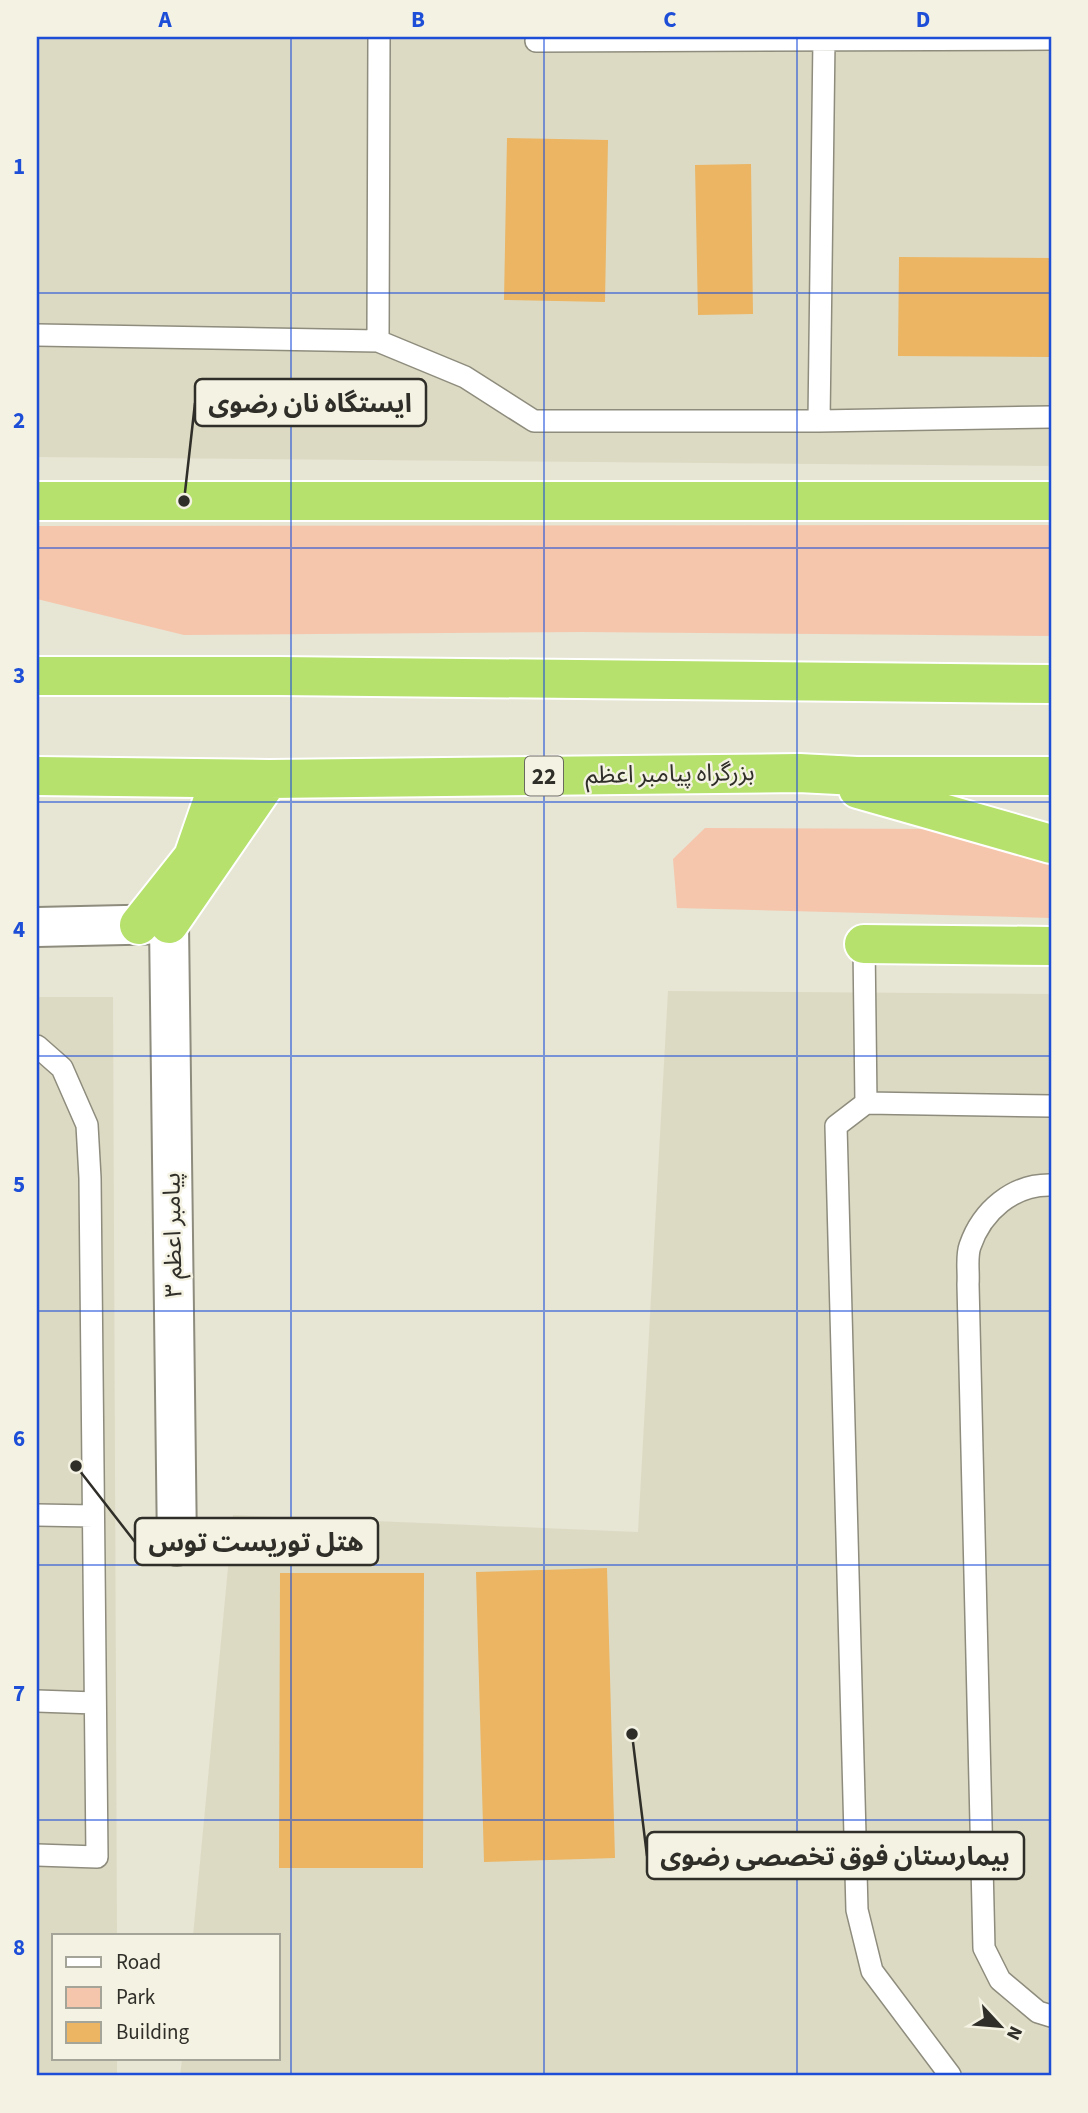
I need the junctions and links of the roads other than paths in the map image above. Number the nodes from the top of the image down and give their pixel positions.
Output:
1 (379, 37) edge
2 (824, 39) junction
3 (1051, 39) edge
4 (536, 41) dead end
5 (37, 335) edge
6 (378, 341) junction
7 (1051, 417) edge
8 (818, 421) junction
9 (37, 501) edge
10 (1051, 501) edge
11 (37, 676) edge
12 (1051, 684) edge
13 (799, 773) junction
14 (37, 776) edge
15 (1051, 776) edge
16 (220, 779) junction
17 (269, 779) junction
18 (1051, 844) edge
19 (154, 925) junction
20 (37, 928) edge
21 (864, 944) joint
22 (1051, 946) edge
23 (37, 1046) edge
24 (866, 1103) junction
25 (1051, 1106) edge
26 (1051, 1185) edge
27 (37, 1515) edge
28 (93, 1516) junction
29 (177, 1546) dead end
30 (37, 1701) edge
31 (95, 1703) junction
32 (37, 1855) edge
33 (1051, 2016) edge
34 (952, 2076) edge

1 - 6 lane
2 - 3 lane
2 - 4 lane
2 - 8 lane
5 - 6 lane
6 - 8 lane
7 - 8 lane
9 - 10 highway
11 - 12 highway
13 - 15 highway, بزرگراه پیامبر اعظم / 22
13 - 17 highway, بزرگراه پیامبر اعظم / 22
13 - 18 highway
14 - 16 highway, بزرگراه پیامبر اعظم / 22
16 - 17 highway, بزرگراه پیامبر اعظم / 22
16 - 19 highway
17 - 19 highway
19 - 20 street
19 - 29 street, پیامبر اعظم ۳
21 - 22 highway
21 - 24 lane
23 - 28 lane
24 - 25 lane
24 - 34 lane
26 - 33 lane
27 - 28 lane
28 - 31 lane
30 - 31 lane
31 - 32 lane

